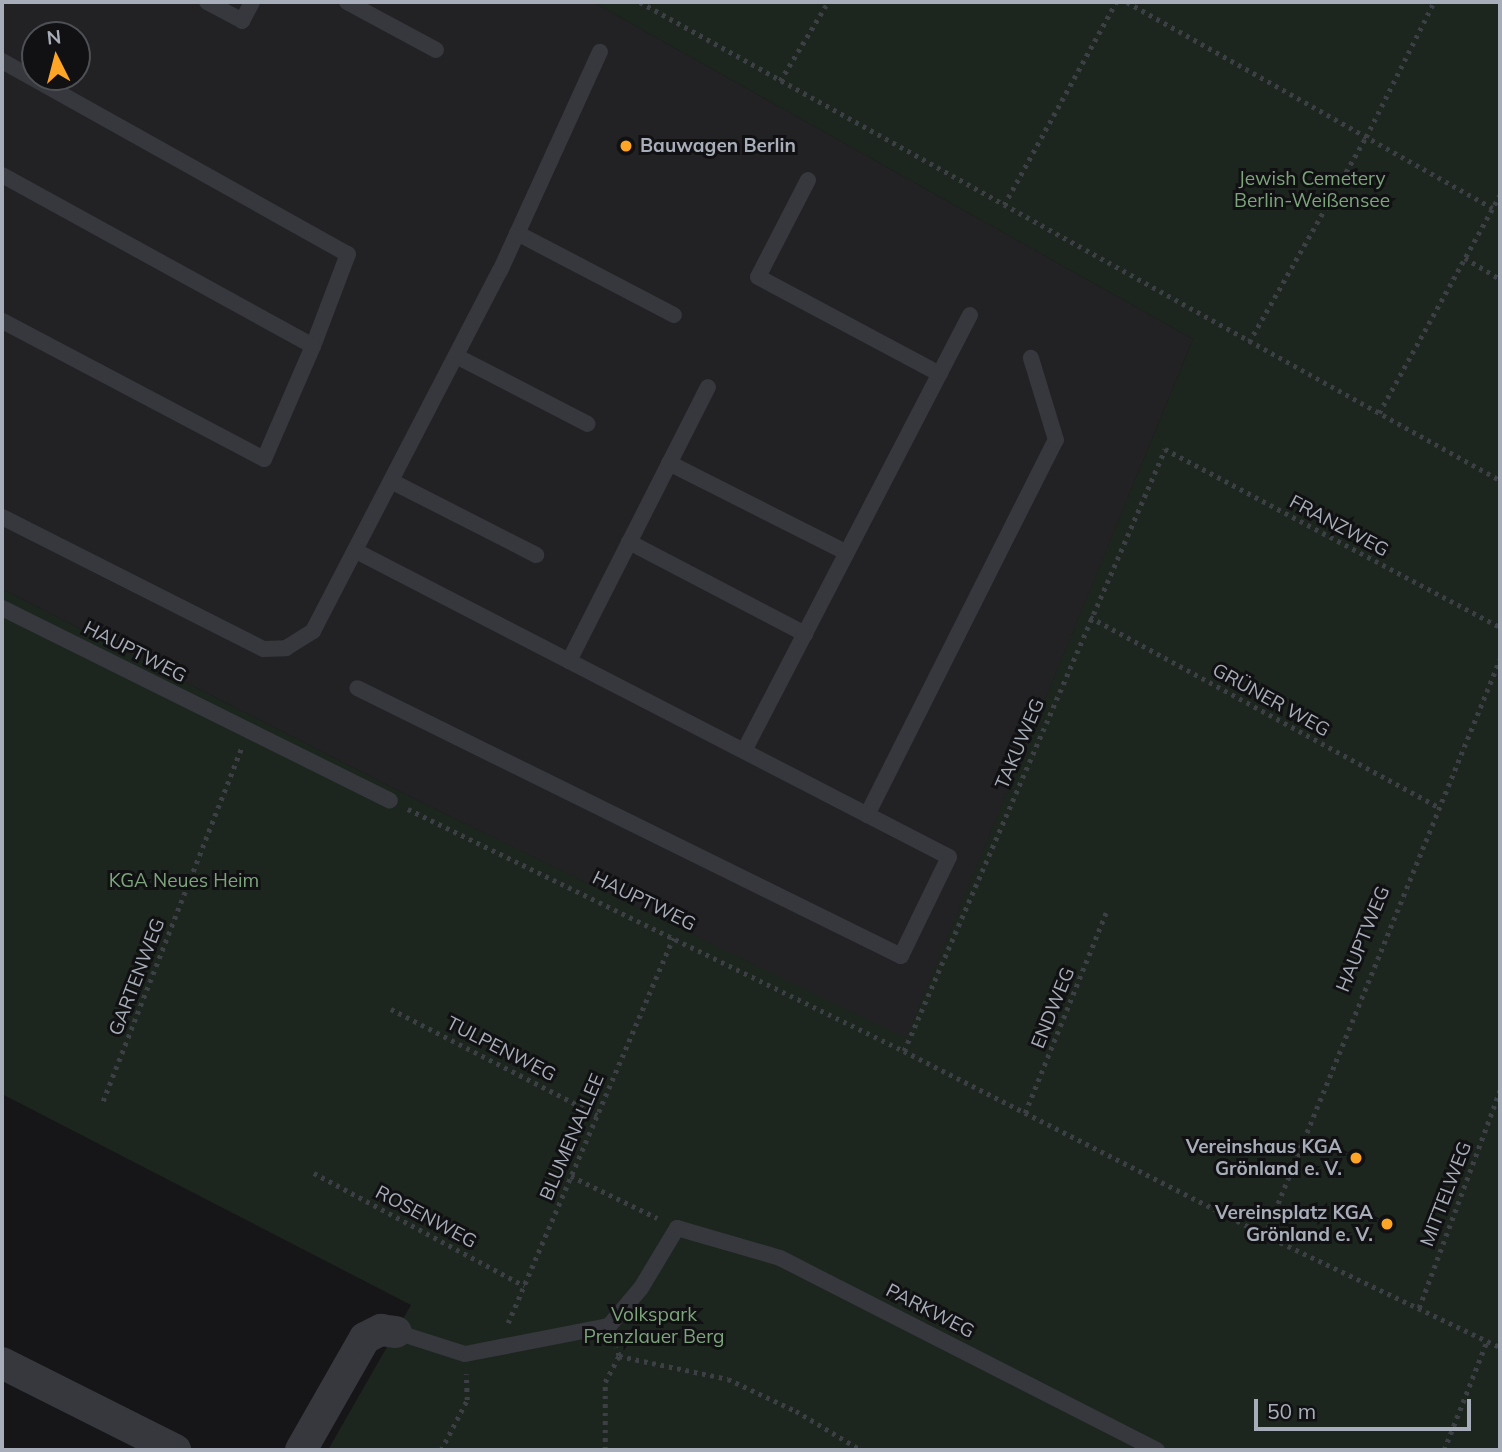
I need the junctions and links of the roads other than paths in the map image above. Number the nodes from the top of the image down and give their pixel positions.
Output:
1 (207, 2) edge
2 (252, 2) edge
3 (347, 2) edge
4 (436, 50) dead end
5 (600, 52) dead end
6 (2, 61) edge
7 (2, 175) edge
8 (808, 180) dead end
9 (517, 233) junction
10 (674, 315) dead end
11 (970, 315) dead end
12 (2, 321) edge
13 (313, 346) junction
14 (456, 356) junction
15 (1031, 358) dead end
16 (940, 374) junction
17 (708, 387) dead end
18 (588, 424) dead end
19 (669, 463) junction
20 (391, 481) junction
21 (2, 517) edge
22 (629, 542) junction
23 (356, 551) junction
24 (847, 553) junction
25 (536, 555) dead end
26 (2, 608) edge
27 (805, 634) junction
28 (569, 661) junction
29 (357, 688) dead end
30 (744, 751) junction
31 (390, 801) road end
32 (867, 815) junction
33 (396, 1332) joint
34 (2, 1363) edge
35 (175, 1450) edge
36 (301, 1450) edge
37 (1157, 1450) edge

1 - 2 lane
3 - 4 lane
5 - 9 lane
6 - 13 lane
7 - 13 lane
8 - 16 lane
9 - 10 lane
9 - 14 lane
11 - 16 lane
12 - 13 lane
14 - 18 lane
14 - 20 lane
15 - 32 lane
16 - 24 lane
17 - 19 lane
19 - 22 lane
19 - 24 lane
20 - 23 lane
20 - 25 lane
21 - 23 lane
22 - 27 lane
22 - 28 lane
23 - 28 lane
24 - 27 lane
26 - 31 lane, HAUPTWEG
27 - 30 lane
28 - 30 lane
29 - 32 lane
30 - 32 lane
33 - 36 street
33 - 37 lane, PARKWEG
34 - 35 street

